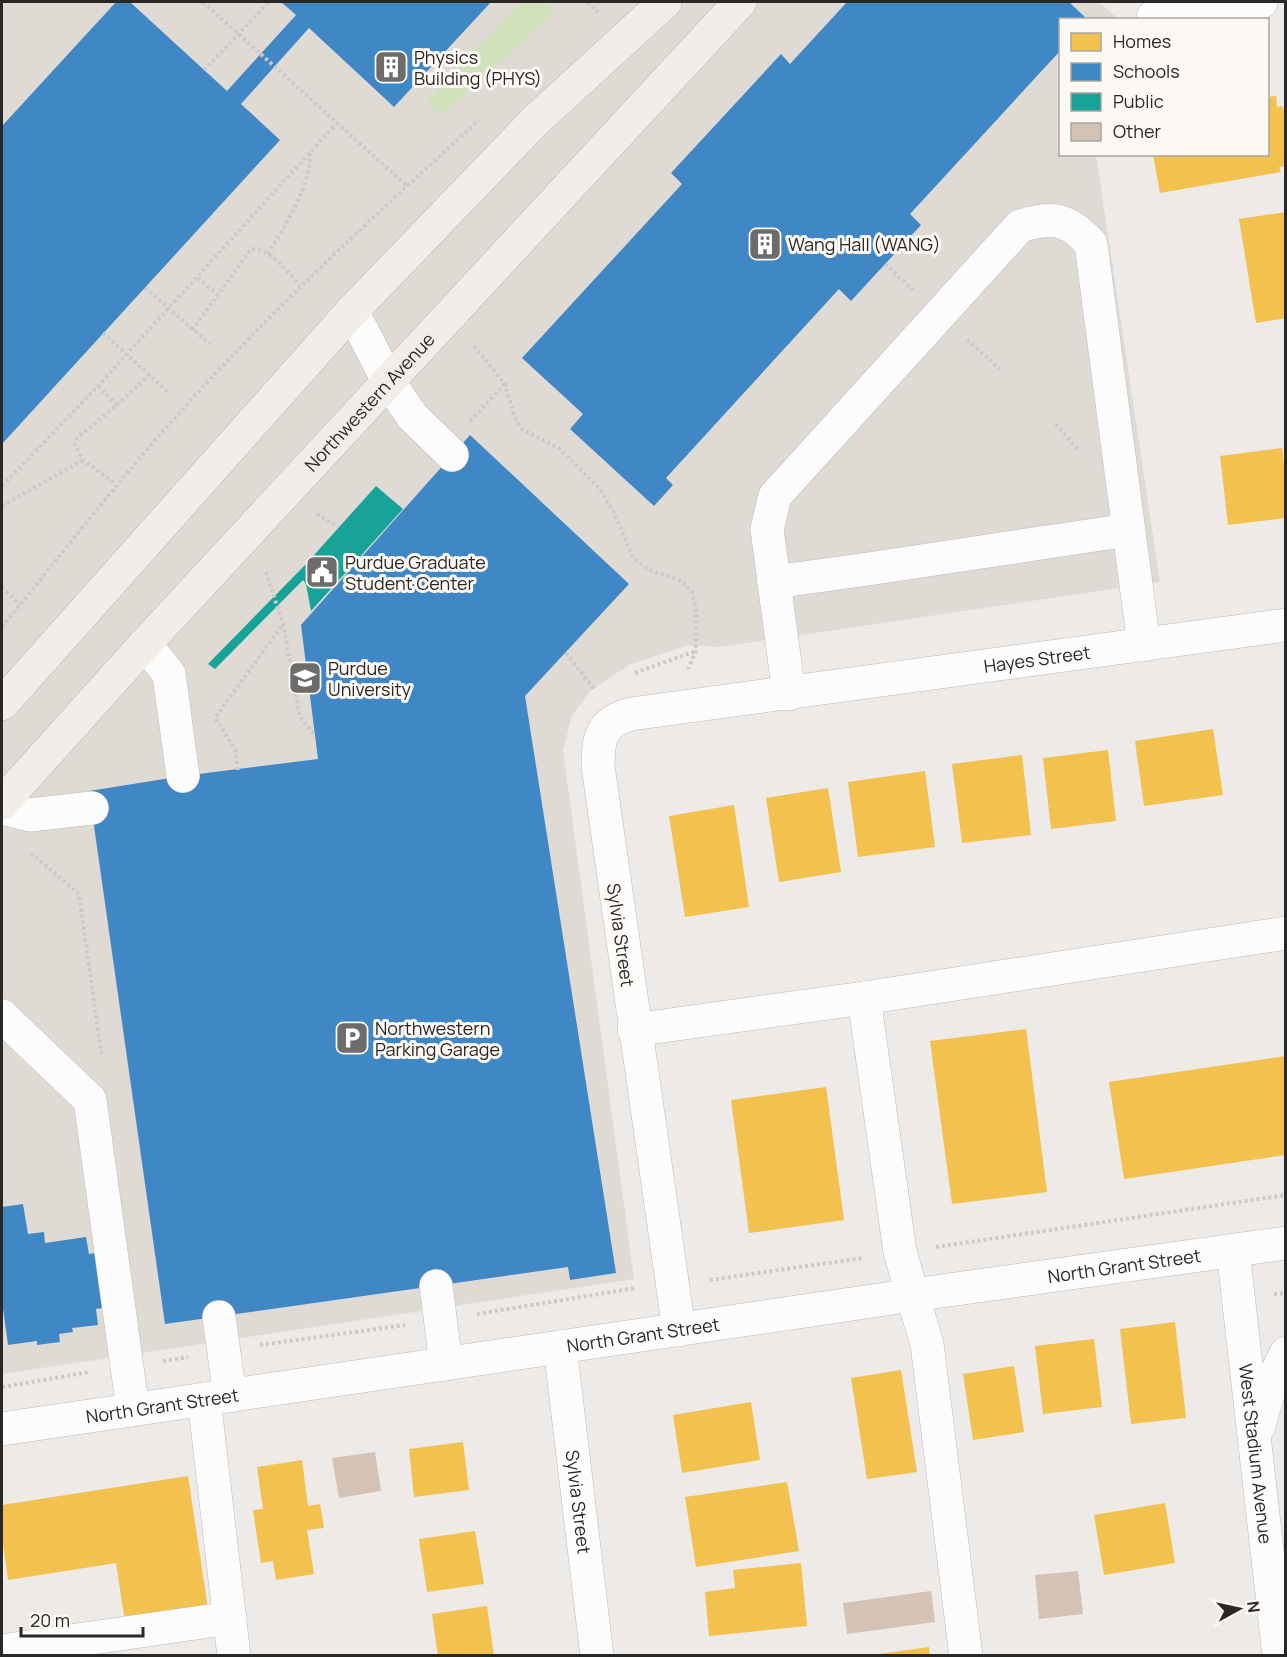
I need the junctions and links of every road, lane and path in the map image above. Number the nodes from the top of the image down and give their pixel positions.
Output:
1 (203, 2) edge
2 (269, 2) edge
3 (588, 2) edge
4 (665, 2) edge
5 (740, 2) edge
6 (1261, 2) edge
7 (1153, 17) dead end
8 (590, 19) dead end
9 (239, 34) junction
10 (204, 70) dead end
11 (485, 115) dead end
12 (336, 124) junction
13 (310, 153) junction
14 (407, 186) junction
15 (268, 254) junction
16 (885, 264) dead end
17 (198, 278) junction
18 (300, 285) junction
19 (145, 288) dead end
20 (218, 295) junction
21 (920, 297) dead end
22 (168, 309) junction
23 (352, 311) junction
24 (192, 330) junction
25 (103, 333) dead end
26 (961, 334) dead end
27 (210, 344) dead end
28 (473, 346) dead end
29 (127, 354) junction
30 (1000, 369) dead end
31 (150, 374) junction
32 (388, 381) junction
33 (505, 384) junction
34 (98, 386) junction
35 (168, 392) dead end
36 (117, 405) junction
37 (1056, 424) dead end
38 (457, 442) joint
39 (1080, 459) dead end
40 (82, 460) junction
41 (116, 484) junction
42 (2, 486) edge
43 (2, 506) edge
44 (317, 514) dead end
45 (338, 527) dead end
46 (1128, 530) junction
47 (266, 572) dead end
48 (774, 582) junction
49 (2, 587) edge
50 (20, 605) junction
51 (283, 624) junction
52 (1286, 625) edge
53 (2, 627) edge
54 (145, 644) junction
55 (1144, 645) junction
56 (566, 653) dead end
57 (687, 672) dead end
58 (789, 694) junction
59 (600, 697) dead end
60 (2, 704) edge
61 (315, 736) dead end
62 (238, 770) dead end
63 (183, 776) dead end
64 (2, 803) edge
65 (2, 808) edge
66 (92, 808) dead end
67 (1286, 933) edge
68 (864, 998) junction
69 (2, 1016) edge
70 (634, 1030) junction
71 (1286, 1195) edge
72 (1286, 1244) edge
73 (1233, 1251) junction
74 (900, 1252) junction
75 (708, 1280) dead end
76 (436, 1286) dead end
77 (637, 1288) dead end
78 (913, 1295) junction
79 (219, 1317) dead end
80 (441, 1320) junction
81 (679, 1330) junction
82 (560, 1347) junction
83 (224, 1350) junction
84 (1286, 1353) edge
85 (157, 1362) dead end
86 (446, 1364) junction
87 (100, 1370) dead end
88 (2, 1387) edge
89 (217, 1398) junction
90 (133, 1410) junction
91 (2, 1429) edge
92 (1254, 1438) junction
93 (230, 1618) junction
94 (2, 1651) edge
95 (234, 1656) edge
96 (597, 1656) edge
97 (966, 1656) edge
98 (1279, 1656) edge

1 - 9 path
2 - 9 path
3 - 8 path
4 - 23 main road
5 - 32 main road, Northwestern Avenue
6 - 7 street
9 - 10 path
9 - 12 path
11 - 14 path
12 - 13 path
12 - 14 path
13 - 15 path
13 - 17 path
14 - 18 path
15 - 18 path
15 - 20 path
16 - 21 path
17 - 20 path
17 - 22 path
18 - 41 path
19 - 22 path
20 - 24 path
22 - 24 path
22 - 29 path
23 - 32 street
23 - 60 main road
24 - 27 path
25 - 29 path
26 - 30 path
28 - 33 path
29 - 31 path
29 - 34 path
31 - 35 path
31 - 36 path
32 - 38 street
32 - 54 main road, Northwestern Avenue
33 - 38 path
33 - 57 path
34 - 36 path
34 - 42 path
36 - 40 path
37 - 39 path
40 - 41 path
40 - 43 path
41 - 50 path
44 - 45 path
46 - 48 street
46 - 48 street
46 - 55 street
47 - 51 path
48 - 58 street
49 - 50 path
50 - 53 path
51 - 61 path
51 - 62 path
52 - 55 street, Hayes Street
54 - 63 street
54 - 64 main road, Northwestern Avenue
55 - 58 street, Hayes Street
56 - 59 path
58 - 70 street, Sylvia Street
65 - 66 street
67 - 68 street
68 - 70 street
68 - 74 street
69 - 90 street
70 - 81 street, Sylvia Street
71 - 74 path
72 - 73 street, North Grant Street
73 - 78 street, North Grant Street
73 - 92 street, West Stadium Avenue
74 - 75 path
74 - 78 street
76 - 80 street
77 - 80 path
78 - 81 street, North Grant Street
78 - 97 street
79 - 83 street
80 - 83 path
80 - 86 street
81 - 82 street, North Grant Street
82 - 86 street, North Grant Street
82 - 96 street, Sylvia Street
83 - 85 path
83 - 89 street
84 - 92 street
86 - 89 street, North Grant Street
87 - 88 path
89 - 90 street, North Grant Street
89 - 93 street
90 - 91 street, North Grant Street
92 - 98 street, West Stadium Avenue
93 - 94 street
93 - 95 street

